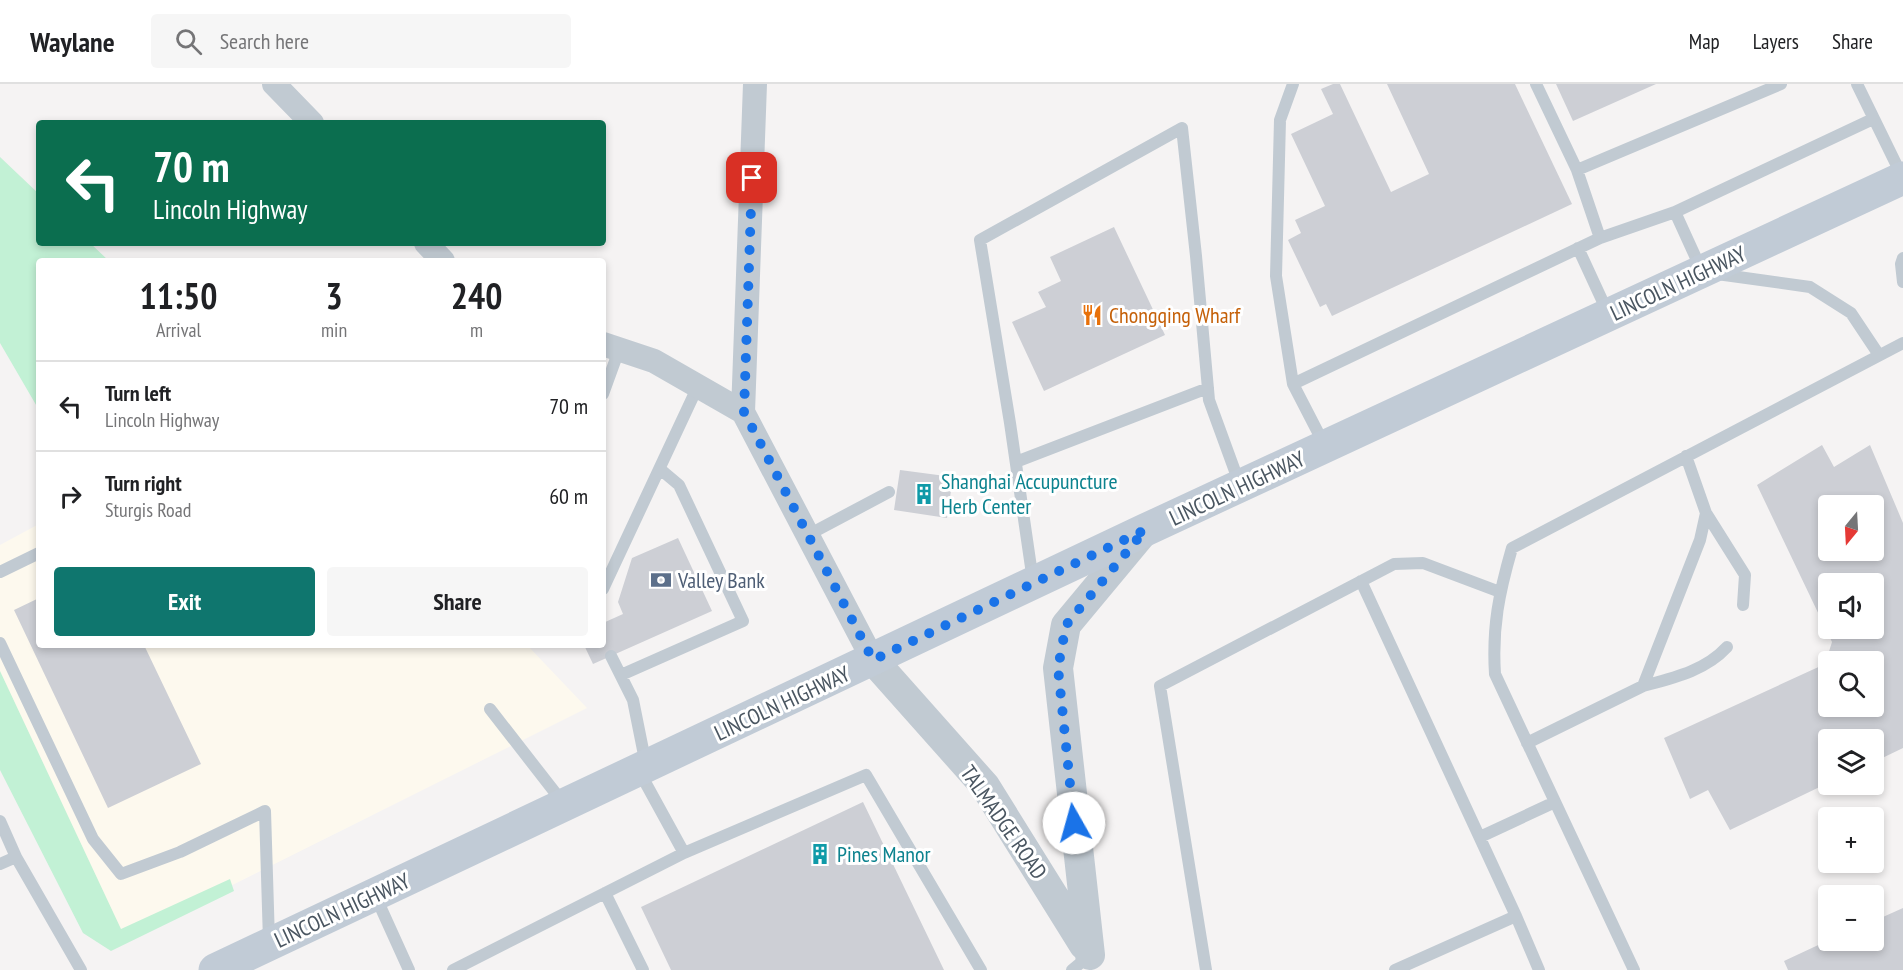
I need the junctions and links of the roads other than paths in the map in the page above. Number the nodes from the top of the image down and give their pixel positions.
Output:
1 (274, 84) edge
2 (755, 84) edge
3 (1293, 84) edge
4 (1536, 84) edge
5 (1781, 84) edge
6 (1857, 84) edge
7 (1873, 119) junction
8 (309, 120) edge
9 (1577, 170) junction
10 (1903, 178) edge
11 (1675, 212) junction
12 (1600, 238) junction
13 (429, 246) edge
14 (1578, 248) junction
15 (440, 258) edge
16 (1903, 258) edge
17 (1703, 272) junction
18 (1903, 282) edge
19 (1609, 316) junction
20 (1903, 343) edge
21 (611, 347) edge
22 (1880, 355) junction
23 (606, 376) edge
24 (1293, 384) junction
25 (698, 386) junction
26 (1208, 388) junction
27 (744, 412) junction
28 (1325, 447) junction
29 (1686, 456) junction
30 (1016, 462) junction
31 (660, 469) junction
32 (1240, 486) junction
33 (889, 492) dead end
34 (1706, 513) junction
35 (1145, 530) junction
36 (807, 535) junction
37 (36, 554) edge
38 (0, 572) edge
39 (1361, 581) junction
40 (606, 583) edge
41 (1033, 584) junction
42 (1500, 592) junction
43 (1743, 605) dead end
44 (0, 643) edge
45 (1726, 647) dead end
46 (611, 656) dead end
47 (873, 660) junction
48 (621, 675) junction
49 (1643, 686) junction
50 (489, 710) dead end
51 (1527, 743) junction
52 (643, 768) junction
53 (1555, 802) junction
54 (565, 805) junction
55 (0, 821) edge
56 (1480, 837) junction
57 (684, 853) junction
58 (16, 856) junction
59 (0, 864) edge
60 (605, 893) junction
61 (375, 895) junction
62 (1516, 916) junction
63 (269, 945) junction
64 (1085, 965) edge
65 (81, 970) edge
66 (216, 970) edge
67 (409, 970) edge
68 (453, 970) edge
69 (643, 970) edge
70 (981, 970) edge
71 (1206, 970) edge
72 (1395, 970) edge
73 (1539, 970) edge
74 (1634, 970) edge

1 - 8 street
2 - 27 street
3 - 24 lane
4 - 9 lane
5 - 9 lane
6 - 7 lane
7 - 10 lane
7 - 11 lane
9 - 12 lane
10 - 17 main road, LINCOLN HIGHWAY
11 - 12 lane
11 - 17 lane
12 - 14 lane
13 - 15 street
14 - 19 lane
14 - 24 lane
16 - 18 lane
17 - 19 main road, LINCOLN HIGHWAY
17 - 22 lane
19 - 28 main road, LINCOLN HIGHWAY
20 - 22 lane
21 - 23 lane
21 - 25 street
22 - 29 lane
24 - 28 lane
25 - 27 street
25 - 31 lane
26 - 30 lane
26 - 30 lane
26 - 32 lane
27 - 36 street
28 - 32 main road, LINCOLN HIGHWAY
29 - 34 lane
29 - 42 lane
30 - 41 lane
31 - 40 lane
31 - 48 lane
32 - 35 main road, LINCOLN HIGHWAY
33 - 36 lane
34 - 43 lane
34 - 49 lane
35 - 41 main road, LINCOLN HIGHWAY
35 - 64 street
36 - 47 street
37 - 38 lane
39 - 42 lane
39 - 56 lane
39 - 71 lane
41 - 47 main road, LINCOLN HIGHWAY
42 - 51 lane
44 - 63 lane
45 - 49 lane
46 - 48 lane
47 - 52 main road, LINCOLN HIGHWAY
47 - 64 street, TALMADGE ROAD
48 - 52 lane
49 - 51 lane
50 - 54 lane
51 - 53 lane
52 - 54 main road, LINCOLN HIGHWAY
52 - 57 lane
53 - 56 lane
53 - 74 lane
54 - 61 main road, LINCOLN HIGHWAY
55 - 58 lane
56 - 62 lane
57 - 60 lane
57 - 70 lane
58 - 59 lane
58 - 65 lane
60 - 68 lane
60 - 69 lane
61 - 63 main road, LINCOLN HIGHWAY
61 - 67 lane
62 - 72 lane
62 - 73 lane
63 - 66 main road, LINCOLN HIGHWAY

